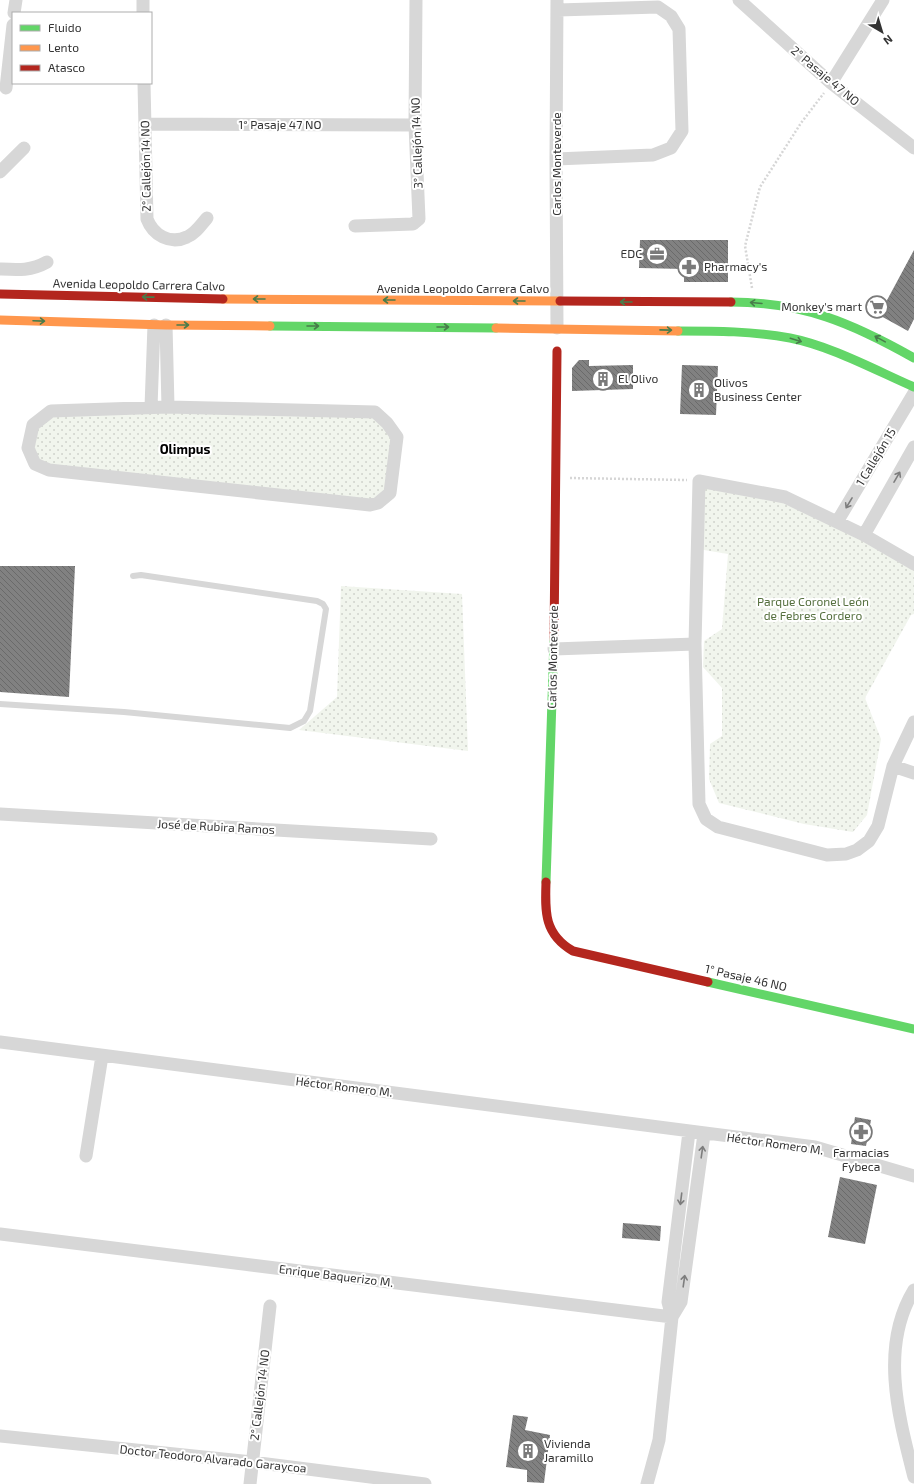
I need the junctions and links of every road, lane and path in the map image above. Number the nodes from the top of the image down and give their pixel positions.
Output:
1 (16, 0) edge
2 (143, 0) edge
3 (416, 0) edge
4 (739, 0) edge
5 (883, 0) edge
6 (558, 5) edge
7 (14, 12) edge
8 (143, 12) edge
9 (12, 34) edge
10 (831, 83) junction
11 (144, 84) edge
12 (6, 88) dead end
13 (145, 124) junction
14 (415, 125) junction
15 (24, 148) dead end
16 (914, 148) edge
17 (556, 159) junction
18 (0, 172) edge
19 (207, 218) dead end
20 (355, 226) dead end
21 (48, 262) dead end
22 (0, 269) edge
23 (0, 294) edge
24 (558, 301) junction
25 (754, 302) junction
26 (0, 320) edge
27 (160, 325) junction
28 (558, 328) junction
29 (557, 351) dead end
30 (914, 358) edge
31 (914, 387) edge
32 (914, 393) edge
33 (150, 407) junction
34 (168, 407) junction
35 (914, 447) edge
36 (556, 478) junction
37 (699, 481) junction
38 (837, 522) junction
39 (864, 535) junction
40 (914, 564) edge
41 (133, 576) dead end
42 (695, 644) junction
43 (554, 649) junction
44 (0, 704) edge
45 (914, 722) edge
46 (894, 766) junction
47 (914, 772) edge
48 (0, 814) edge
49 (431, 840) dead end
50 (573, 951) joint
51 (914, 1029) edge
52 (0, 1042) edge
53 (102, 1056) junction
54 (689, 1132) junction
55 (704, 1134) junction
56 (86, 1156) dead end
57 (914, 1176) edge
58 (0, 1234) edge
59 (914, 1290) edge
60 (270, 1306) dead end
61 (672, 1317) junction
62 (0, 1436) edge
63 (252, 1462) junction
64 (914, 1477) edge
65 (250, 1484) edge
66 (425, 1484) edge
67 (647, 1484) edge

1 - 7 street
2 - 8 street
3 - 14 street, 3° Callejón 14 NO
4 - 10 street, 2° Pasaje 47 NO
5 - 10 street
6 - 17 street, Carlos Monteverde
6 - 17 street
9 - 12 street
10 - 16 street, 2° Pasaje 47 NO
10 - 25 path
11 - 13 street, 2° Callejón 14 NO
13 - 14 street, 1° Pasaje 47 NO
13 - 19 street, 2° Callejón 14 NO
14 - 20 street, 3° Callejón 14 NO
15 - 18 street
17 - 24 street, Carlos Monteverde
21 - 22 street
24 -> 23 main road, Avenida Leopoldo Carrera Calvo
25 -> 24 main road, Avenida Leopoldo Carrera Calvo
24 - 28 street, Carlos Monteverde
30 -> 25 main road, Avenida Leopoldo Carrera Calvo
26 -> 27 main road
27 -> 28 main road
27 - 33 street
27 - 34 street
28 -> 31 main road
29 - 36 main road, Carlos Monteverde
32 -> 38 street, 1 Callejón 15
33 - 34 street
33 - 34 street
39 -> 35 street
36 - 37 path
36 - 43 main road, Carlos Monteverde
37 - 38 street
37 - 42 street
38 - 39 street
39 - 40 street
41 - 44 lane
42 - 43 street
42 - 46 street
43 - 50 main road, Carlos Monteverde
45 - 46 street
46 - 47 street
48 - 49 street, José de Rubira Ramos
50 - 51 main road, 1° Pasaje 46 NO
52 - 53 street, Héctor Romero M.
53 - 54 street, Héctor Romero M.
53 - 56 street
54 - 55 street, Héctor Romero M.
54 -> 61 street
55 - 57 street, Héctor Romero M.
61 -> 55 street
58 - 61 street, Enrique Baquerizo M.
59 - 64 street
60 - 63 street, 2° Callejón 14 NO
61 - 67 street
62 - 63 street, Doctor Teodoro Alvarado Garaycoa
63 - 65 street, 2° Callejón 14 NO
63 - 66 street, Doctor Teodoro Alvarado Garaycoa

